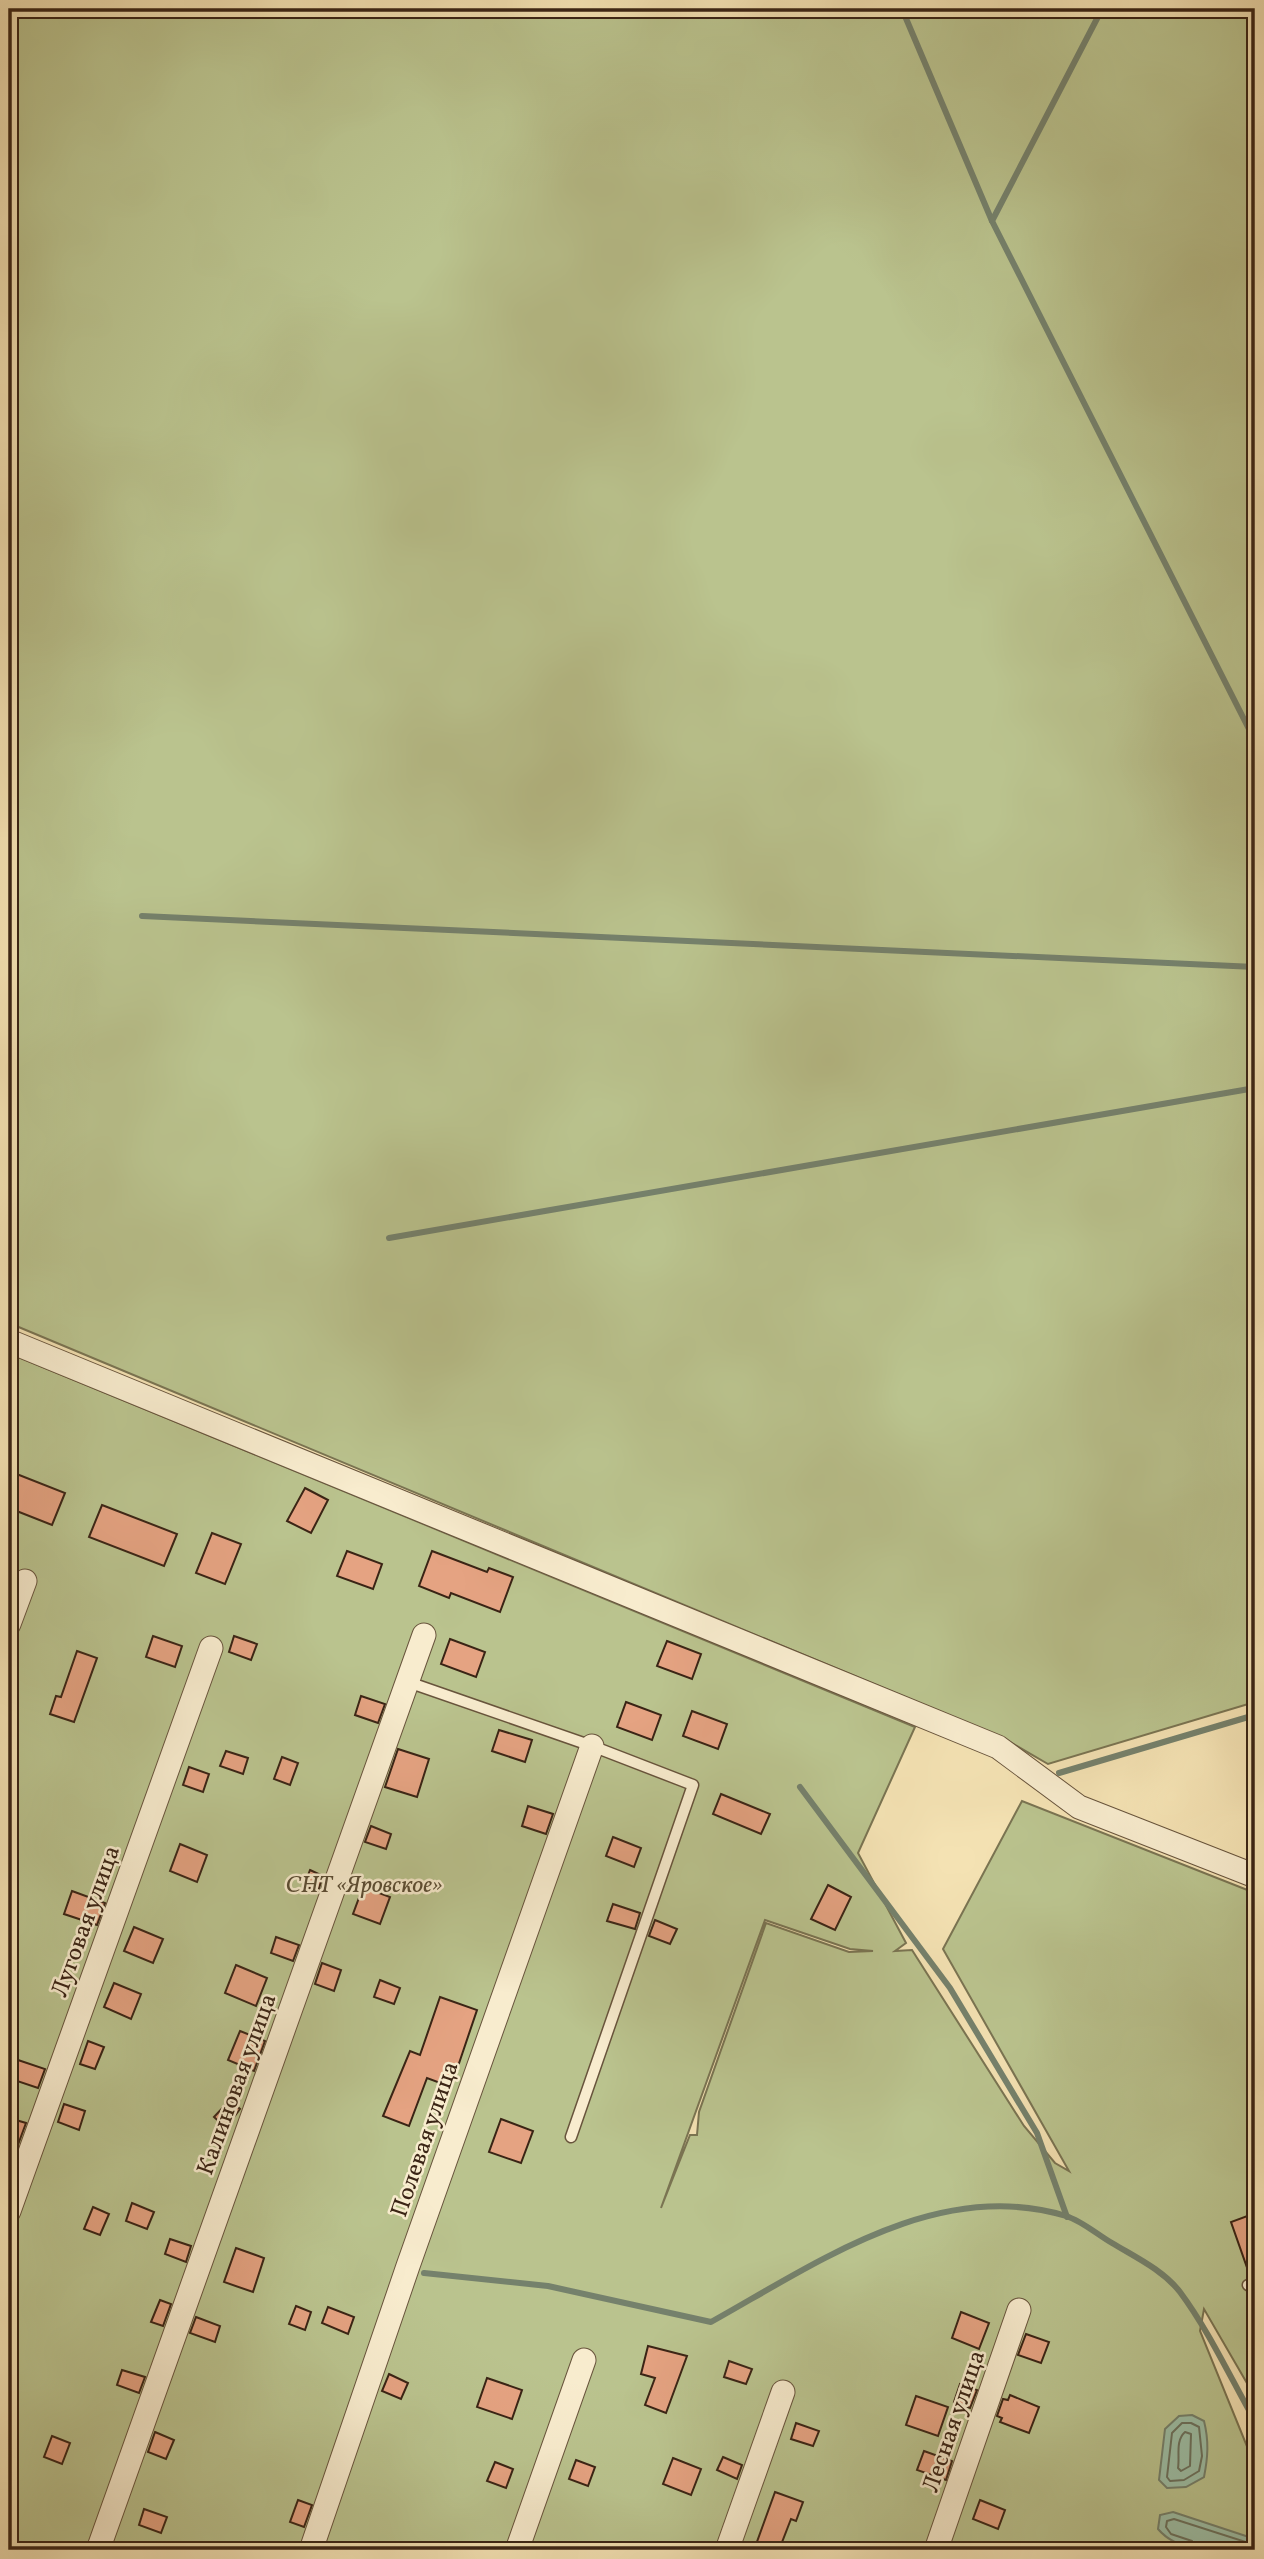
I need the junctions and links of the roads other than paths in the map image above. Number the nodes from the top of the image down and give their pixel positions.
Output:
1 (9, 1341) edge
2 (25, 1581) dead end
3 (9, 1624) edge
4 (424, 1635) dead end
5 (211, 1648) dead end
6 (408, 1682) junction
7 (592, 1746) junction
8 (1255, 1876) edge
9 (571, 2137) dead end
10 (9, 2211) edge
11 (1019, 2310) dead end
12 (584, 2360) dead end
13 (783, 2392) dead end
14 (98, 2550) edge
15 (311, 2550) edge
16 (517, 2550) edge
17 (727, 2550) edge
18 (936, 2550) edge

1 - 8 street
2 - 3 street
4 - 6 street, Калиновая улица
5 - 10 street, Луговая улица
6 - 7 lane
6 - 14 street, Калиновая улица
7 - 9 lane
7 - 15 street, Полевая улица
11 - 18 street, Лесная улица
12 - 16 street
13 - 17 street

